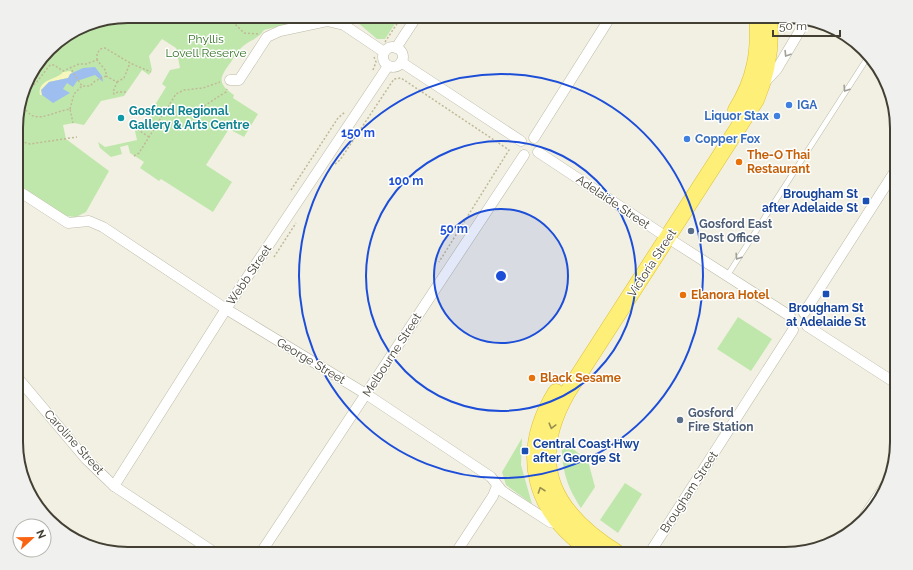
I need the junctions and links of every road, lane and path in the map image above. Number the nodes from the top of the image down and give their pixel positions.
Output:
1 (233, 23) edge
2 (318, 23) edge
3 (336, 23) edge
4 (397, 23) edge
5 (412, 23) edge
6 (607, 23) edge
7 (757, 23) edge
8 (769, 23) edge
9 (803, 25) edge
10 (783, 27) dead end
11 (267, 37) junction
12 (785, 39) dead end
13 (381, 40) dead end
14 (396, 48) junction
15 (384, 52) junction
16 (373, 54) dead end
17 (97, 60) junction
18 (865, 61) edge
19 (401, 62) junction
20 (130, 63) junction
21 (388, 66) junction
22 (70, 69) junction
23 (373, 71) dead end
24 (151, 72) dead end
25 (105, 77) junction
26 (230, 80) junction
27 (758, 80) junction
28 (117, 82) junction
29 (32, 86) edge
30 (82, 86) junction
31 (128, 92) dead end
32 (25, 108) edge
33 (70, 109) junction
34 (348, 109) dead end
35 (166, 111) junction
36 (74, 123) dead end
37 (134, 127) dead end
38 (77, 137) dead end
39 (149, 137) junction
40 (534, 138) junction
41 (521, 141) junction
42 (23, 142) edge
43 (538, 152) junction
44 (524, 155) junction
45 (134, 156) dead end
46 (333, 165) dead end
47 (890, 179) edge
48 (291, 190) dead end
49 (23, 194) edge
50 (299, 217) dead end
51 (663, 235) junction
52 (274, 257) dead end
53 (439, 262) dead end
54 (726, 276) junction
55 (226, 309) junction
56 (804, 313) junction
57 (790, 316) junction
58 (807, 326) junction
59 (793, 330) junction
60 (890, 379) edge
61 (23, 384) edge
62 (366, 394) junction
63 (114, 486) junction
64 (497, 486) junction
65 (565, 520) junction
66 (205, 547) edge
67 (265, 547) edge
68 (460, 547) edge
69 (586, 547) edge
70 (609, 547) edge
71 (654, 547) edge

1 - 11 path
2 - 11 street
3 - 15 street
4 - 13 path
5 - 14 street
6 - 40 street
7 - 27 highway
8 - 27 highway
9 -> 27 street, Victoria Street
10 - 12 path
11 - 26 street
14 - 15 street
14 - 19 street
15 - 21 street
16 - 23 path
17 - 20 path
17 - 22 path
17 - 25 path
18 -> 54 lane
19 - 21 street
19 - 41 street
20 - 24 path
20 - 28 path
21 - 55 street, Webb Street
22 - 29 path
22 - 30 path
25 - 28 path
25 - 30 path
26 - 35 path
26 - 35 path
27 - 51 highway, Victoria Street
28 - 31 path
30 - 33 path
32 - 33 path
33 - 36 path
34 - 48 path
35 - 39 path
37 - 39 path
38 - 42 path
39 - 45 path
40 - 41 street
40 - 43 street
41 - 44 street
43 - 44 street
43 - 51 street, Adelaide Street
44 - 62 street, Melbourne Street
46 - 53 path
47 - 56 street
49 - 55 street, George Street
50 - 52 path
51 - 54 street, Adelaide Street
51 - 65 highway, Victoria Street
54 - 57 street, Adelaide Street
55 - 62 street, George Street
55 - 63 street, Webb Street
56 - 57 street
56 - 58 street
57 - 59 street
58 - 59 street
58 - 60 street
59 - 71 street, Brougham Street
61 - 63 street, Caroline Street
62 - 64 street, George Street
62 - 67 street, Melbourne Street
63 - 66 street, Caroline Street
64 - 65 street, George Street
64 - 68 street
65 - 69 highway, George Street
65 - 70 highway, George Street

